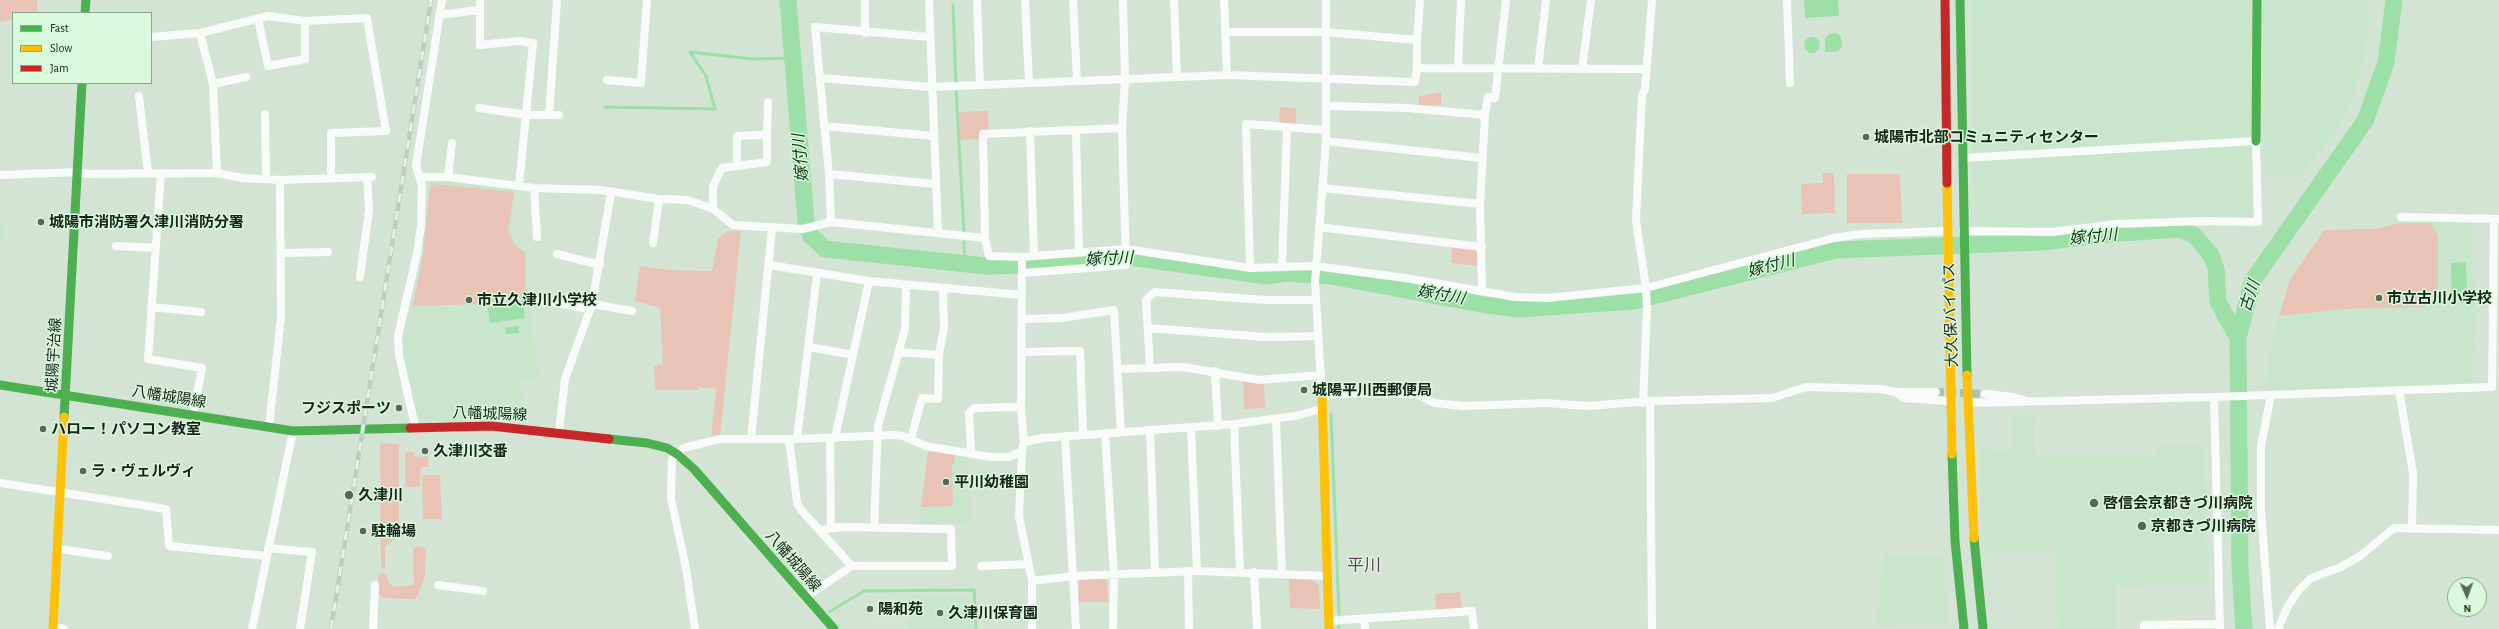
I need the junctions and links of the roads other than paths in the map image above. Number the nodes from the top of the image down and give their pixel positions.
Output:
1 (86, 0) edge
2 (442, 0) edge
3 (480, 0) edge
4 (557, 0) edge
5 (647, 0) edge
6 (865, 0) edge
7 (929, 0) edge
8 (977, 0) edge
9 (1025, 0) edge
10 (1073, 0) edge
11 (1123, 0) edge
12 (1174, 0) edge
13 (1224, 0) edge
14 (1326, 0) edge
15 (1420, 0) edge
16 (1461, 0) edge
17 (1506, 0) edge
18 (1546, 0) edge
19 (1591, 0) edge
20 (1652, 0) edge
21 (1787, 0) edge
22 (1945, 0) edge
23 (1960, 0) edge
24 (2257, 0) edge
25 (478, 10) junction
26 (85, 12) edge
27 (439, 15) junction
28 (258, 18) junction
29 (305, 22) junction
30 (1225, 32) junction
31 (1325, 32) junction
32 (200, 33) junction
33 (865, 33) junction
34 (152, 37) edge
35 (929, 37) junction
36 (1416, 40) junction
37 (1458, 67) junction
38 (1498, 67) junction
39 (1417, 68) junction
40 (1538, 69) junction
41 (1582, 69) junction
42 (1646, 69) junction
43 (1227, 75) junction
44 (246, 77) dead end
45 (1177, 77) junction
46 (821, 78) junction
47 (1325, 78) junction
48 (607, 80) dead end
49 (1077, 80) junction
50 (1125, 80) junction
51 (1029, 82) junction
52 (1790, 83) dead end
53 (82, 84) edge
54 (213, 84) junction
55 (980, 85) junction
56 (931, 87) junction
57 (139, 96) dead end
58 (768, 102) dead end
59 (1327, 106) junction
60 (479, 108) dead end
61 (265, 114) dead end
62 (528, 115) junction
63 (549, 115) junction
64 (560, 115) dead end
65 (1485, 115) junction
66 (824, 126) junction
67 (1122, 128) junction
68 (1286, 128) junction
69 (1326, 130) junction
70 (1030, 131) junction
71 (1076, 131) junction
72 (767, 135) junction
73 (934, 136) junction
74 (1326, 141) junction
75 (2256, 141) junction
76 (452, 143) dead end
77 (1482, 158) junction
78 (1962, 158) junction
79 (738, 165) junction
80 (77, 172) junction
81 (148, 173) junction
82 (162, 173) junction
83 (217, 173) junction
84 (829, 174) junction
85 (0, 175) edge
86 (331, 176) junction
87 (420, 177) junction
88 (448, 178) junction
89 (266, 179) junction
90 (280, 180) junction
91 (936, 184) junction
92 (519, 186) junction
93 (534, 188) junction
94 (1322, 188) junction
95 (611, 192) junction
96 (659, 199) junction
97 (1480, 204) junction
98 (713, 209) junction
99 (2400, 217) dead end
100 (2497, 219) edge
101 (158, 221) junction
102 (831, 222) junction
103 (195, 223) dead end
104 (1319, 227) junction
105 (772, 228) junction
106 (938, 233) junction
107 (1947, 234) junction
108 (1963, 234) junction
109 (537, 237) dead end
110 (985, 238) junction
111 (653, 243) dead end
112 (116, 246) dead end
113 (1482, 247) junction
114 (156, 248) junction
115 (1127, 249) junction
116 (1079, 251) junction
117 (328, 252) dead end
118 (281, 253) junction
119 (557, 254) dead end
120 (1034, 256) junction
121 (1022, 257) junction
122 (600, 265) junction
123 (769, 265) junction
124 (1282, 267) junction
125 (1250, 268) junction
126 (1315, 268) junction
127 (1023, 273) junction
128 (817, 274) junction
129 (360, 278) dead end
130 (869, 281) junction
131 (906, 285) junction
132 (943, 288) junction
133 (1646, 288) junction
134 (1482, 291) junction
135 (1022, 295) junction
136 (1316, 300) junction
137 (530, 301) dead end
138 (152, 307) junction
139 (590, 307) junction
140 (632, 311) dead end
141 (201, 312) dead end
142 (1022, 319) junction
143 (1148, 328) junction
144 (1318, 336) junction
145 (809, 347) junction
146 (898, 352) junction
147 (1022, 352) junction
148 (853, 355) junction
149 (939, 355) junction
150 (1150, 368) junction
151 (1118, 369) junction
152 (1215, 371) junction
153 (1321, 375) junction
154 (0, 385) edge
155 (2399, 390) junction
156 (1896, 392) junction
157 (1936, 392) tunnel mouth
158 (1986, 394) tunnel mouth
159 (2268, 395) junction
160 (66, 396) junction
161 (1322, 396) junction
162 (2214, 398) junction
163 (1950, 401) junction
164 (1646, 402) junction
165 (2030, 402) junction
166 (1968, 403) junction
167 (1021, 408) junction
168 (1321, 408) junction
169 (193, 414) junction
170 (1276, 419) junction
171 (1234, 424) junction
172 (269, 426) junction
173 (415, 426) junction
174 (1218, 426) junction
175 (1191, 428) junction
176 (1150, 430) junction
177 (293, 431) junction
178 (559, 432) junction
179 (1121, 432) junction
180 (1106, 433) junction
181 (1083, 434) junction
182 (878, 435) junction
183 (1065, 436) junction
184 (832, 438) junction
185 (751, 439) junction
186 (793, 439) junction
187 (911, 439) junction
188 (1024, 442) junction
189 (1022, 451) junction
190 (677, 454) junction
191 (971, 454) junction
192 (1, 483) edge
193 (61, 493) junction
194 (831, 527) junction
195 (874, 528) junction
196 (2412, 529) junction
197 (820, 530) junction
198 (2499, 530) edge
199 (59, 549) junction
200 (267, 552) junction
201 (108, 556) dead end
202 (1028, 564) junction
203 (852, 566) junction
204 (981, 566) dead end
205 (1197, 571) junction
206 (1155, 572) junction
207 (1188, 572) junction
208 (1240, 572) junction
209 (1254, 572) junction
210 (1114, 574) junction
211 (1282, 574) junction
212 (1074, 576) junction
213 (1327, 576) junction
214 (1032, 582) junction
215 (375, 585) dead end
216 (438, 585) dead end
217 (483, 591) dead end
218 (806, 597) junction
219 (1364, 619) junction
220 (1329, 625) edge
221 (2220, 626) edge
222 (53, 628) edge
223 (64, 629) edge
224 (252, 629) edge
225 (300, 629) edge
226 (373, 629) edge
227 (695, 629) edge
228 (834, 629) edge
229 (1032, 629) edge
230 (1076, 629) edge
231 (1113, 629) edge
232 (1189, 629) edge
233 (1257, 629) edge
234 (1365, 629) edge
235 (1474, 629) edge
236 (1652, 629) edge
237 (1964, 629) edge
238 (1983, 629) edge
239 (2144, 629) edge
240 (2270, 629) edge
241 (2278, 629) edge

1 - 26 main road
2 - 27 street
3 - 25 street
4 - 63 street
5 - 48 street
6 - 33 street
7 - 35 street
8 - 55 street
9 - 51 street
10 - 49 street
11 - 50 street
12 - 45 street
13 - 30 street
14 - 31 street
15 - 36 street
16 - 37 street
17 - 38 street
18 - 40 street
19 - 41 street
20 - 42 street
21 - 52 street
22 - 107 main road, 大久保バイパス
23 - 78 main road, 大久保バイパス
24 - 75 main road
25 - 27 street
25 - 62 street
27 - 87 street
28 - 29 street
28 - 29 street
28 - 32 street
29 - 86 street
30 - 31 street
30 - 43 street
31 - 36 street
31 - 47 street
32 - 34 street
32 - 54 street
33 - 35 street
33 - 46 street
35 - 56 street
36 - 39 street
37 - 38 street
37 - 39 street
38 - 40 street
38 - 65 street
39 - 47 street
40 - 41 street
41 - 42 street
42 - 133 street
43 - 45 street
43 - 47 street
44 - 54 street
45 - 50 street
46 - 56 street
46 - 66 street
47 - 59 street
49 - 50 street
49 - 51 street
50 - 67 street
51 - 55 street
53 - 80 main road, 城陽宇治線
54 - 83 street
55 - 56 street
56 - 73 street
57 - 81 street
58 - 72 street
59 - 65 street
59 - 69 street
60 - 62 street
61 - 89 street
62 - 63 street
62 - 92 street
63 - 64 street
65 - 77 street
66 - 73 street
66 - 84 street
67 - 71 street
67 - 115 street
68 - 69 street
68 - 124 street
68 - 125 street
69 - 74 street
70 - 71 street
70 - 110 street
70 - 120 street
71 - 116 street
72 - 79 street
72 - 79 street
73 - 91 street
74 - 77 street
74 - 94 street
75 - 78 street
75 - 108 street
76 - 88 street
77 - 97 street
78 - 108 main road, 大久保バイパス
79 - 98 street
80 - 81 street
80 - 85 street
80 - 160 main road, 城陽宇治線
81 - 82 street
82 - 83 street
82 - 101 street
83 - 89 street
84 - 91 street
84 - 102 street
86 - 90 street
86 - 129 street
87 - 88 street
87 - 173 street
88 - 92 street
89 - 90 street
90 - 118 street
91 - 106 street
92 - 93 street
93 - 95 street
93 - 109 street
94 - 97 street
94 - 104 street
95 - 96 street
95 - 122 street
96 - 98 street
96 - 111 street
97 - 113 street
98 - 105 street
99 - 100 street
100 - 155 street
101 - 103 street
101 - 114 street
102 - 105 street
102 - 106 street
104 - 113 street
104 - 126 street
105 - 123 street
106 - 110 street
107 - 133 street
107 - 163 main road, 大久保バイパス
108 - 166 main road, 大久保バイパス
110 - 121 street
112 - 114 street
113 - 134 street
114 - 138 street
115 - 116 street
115 - 125 street
115 - 127 street
116 - 120 street
117 - 118 street
118 - 172 street
119 - 122 street
120 - 121 street
121 - 127 street
122 - 139 street
123 - 128 street
123 - 185 street
124 - 125 street
124 - 126 street
126 - 134 street
126 - 136 street
127 - 135 street
128 - 130 street
128 - 145 street
130 - 131 street
130 - 148 street
131 - 132 street
131 - 146 street
132 - 135 street
132 - 149 street
133 - 134 street
133 - 164 street
135 - 142 street
136 - 143 street
136 - 144 street
137 - 139 street
138 - 141 street
138 - 169 street
139 - 140 street
139 - 178 street
142 - 147 street
142 - 151 street
143 - 144 street
143 - 150 street
144 - 153 street
145 - 148 street
145 - 186 street
146 - 149 street
146 - 182 street
147 - 167 street
147 - 181 street
148 - 184 street
149 - 187 street
150 - 151 street
150 - 152 street
151 - 179 street
152 - 153 street
152 - 174 street
153 - 161 street
154 - 160 main road, 八幡城陽線
155 - 159 street
155 - 196 street
156 - 157 street
156 - 163 street
156 - 164 street
158 - 165 street
159 - 162 street
159 - 240 street
160 - 169 main road, 八幡城陽線
160 - 193 main road, 城陽宇治線
161 - 164 street
161 - 168 main road
162 - 165 street
162 - 221 street
163 - 237 main road, 大久保バイパス
164 - 236 street
165 - 166 street
166 - 238 main road, 大久保バイパス
167 - 188 street
167 - 191 street
168 - 170 street
168 - 213 main road
169 - 172 main road, 八幡城陽線
170 - 171 street
170 - 211 street
171 - 174 street
171 - 208 street
172 - 177 main road, 八幡城陽線
173 - 177 main road, 八幡城陽線
173 - 178 main road, 八幡城陽線
174 - 175 street
175 - 176 street
175 - 205 street
176 - 179 street
176 - 206 street
177 - 200 street
178 - 190 main road, 八幡城陽線
179 - 180 street
180 - 181 street
180 - 210 street
181 - 183 street
182 - 184 street
182 - 187 street
182 - 195 street
183 - 188 street
183 - 212 street
184 - 186 street
184 - 194 street
185 - 186 street
185 - 190 street
186 - 197 street
187 - 191 street
188 - 189 street
189 - 191 street
189 - 202 street
190 - 218 main road, 八幡城陽線
190 - 227 street
192 - 193 street
193 - 199 main road, 城陽宇治線
193 - 200 street
194 - 195 street
194 - 197 street
195 - 203 street
196 - 198 street
196 - 241 street
197 - 203 street
199 - 201 street
199 - 222 main road, 城陽宇治線
200 - 224 street
200 - 225 street
202 - 204 street
202 - 214 street
203 - 218 street
205 - 207 street
205 - 208 street
206 - 207 street
206 - 210 street
207 - 232 street
208 - 209 street
209 - 211 street
209 - 233 street
210 - 212 street
210 - 231 street
211 - 213 street
212 - 214 street
212 - 230 street
213 - 220 main road
214 - 229 street
215 - 226 street
216 - 217 street
218 - 228 main road, 八幡城陽線
219 - 220 street
219 - 234 street
219 - 235 street
221 - 239 street
222 - 223 street

